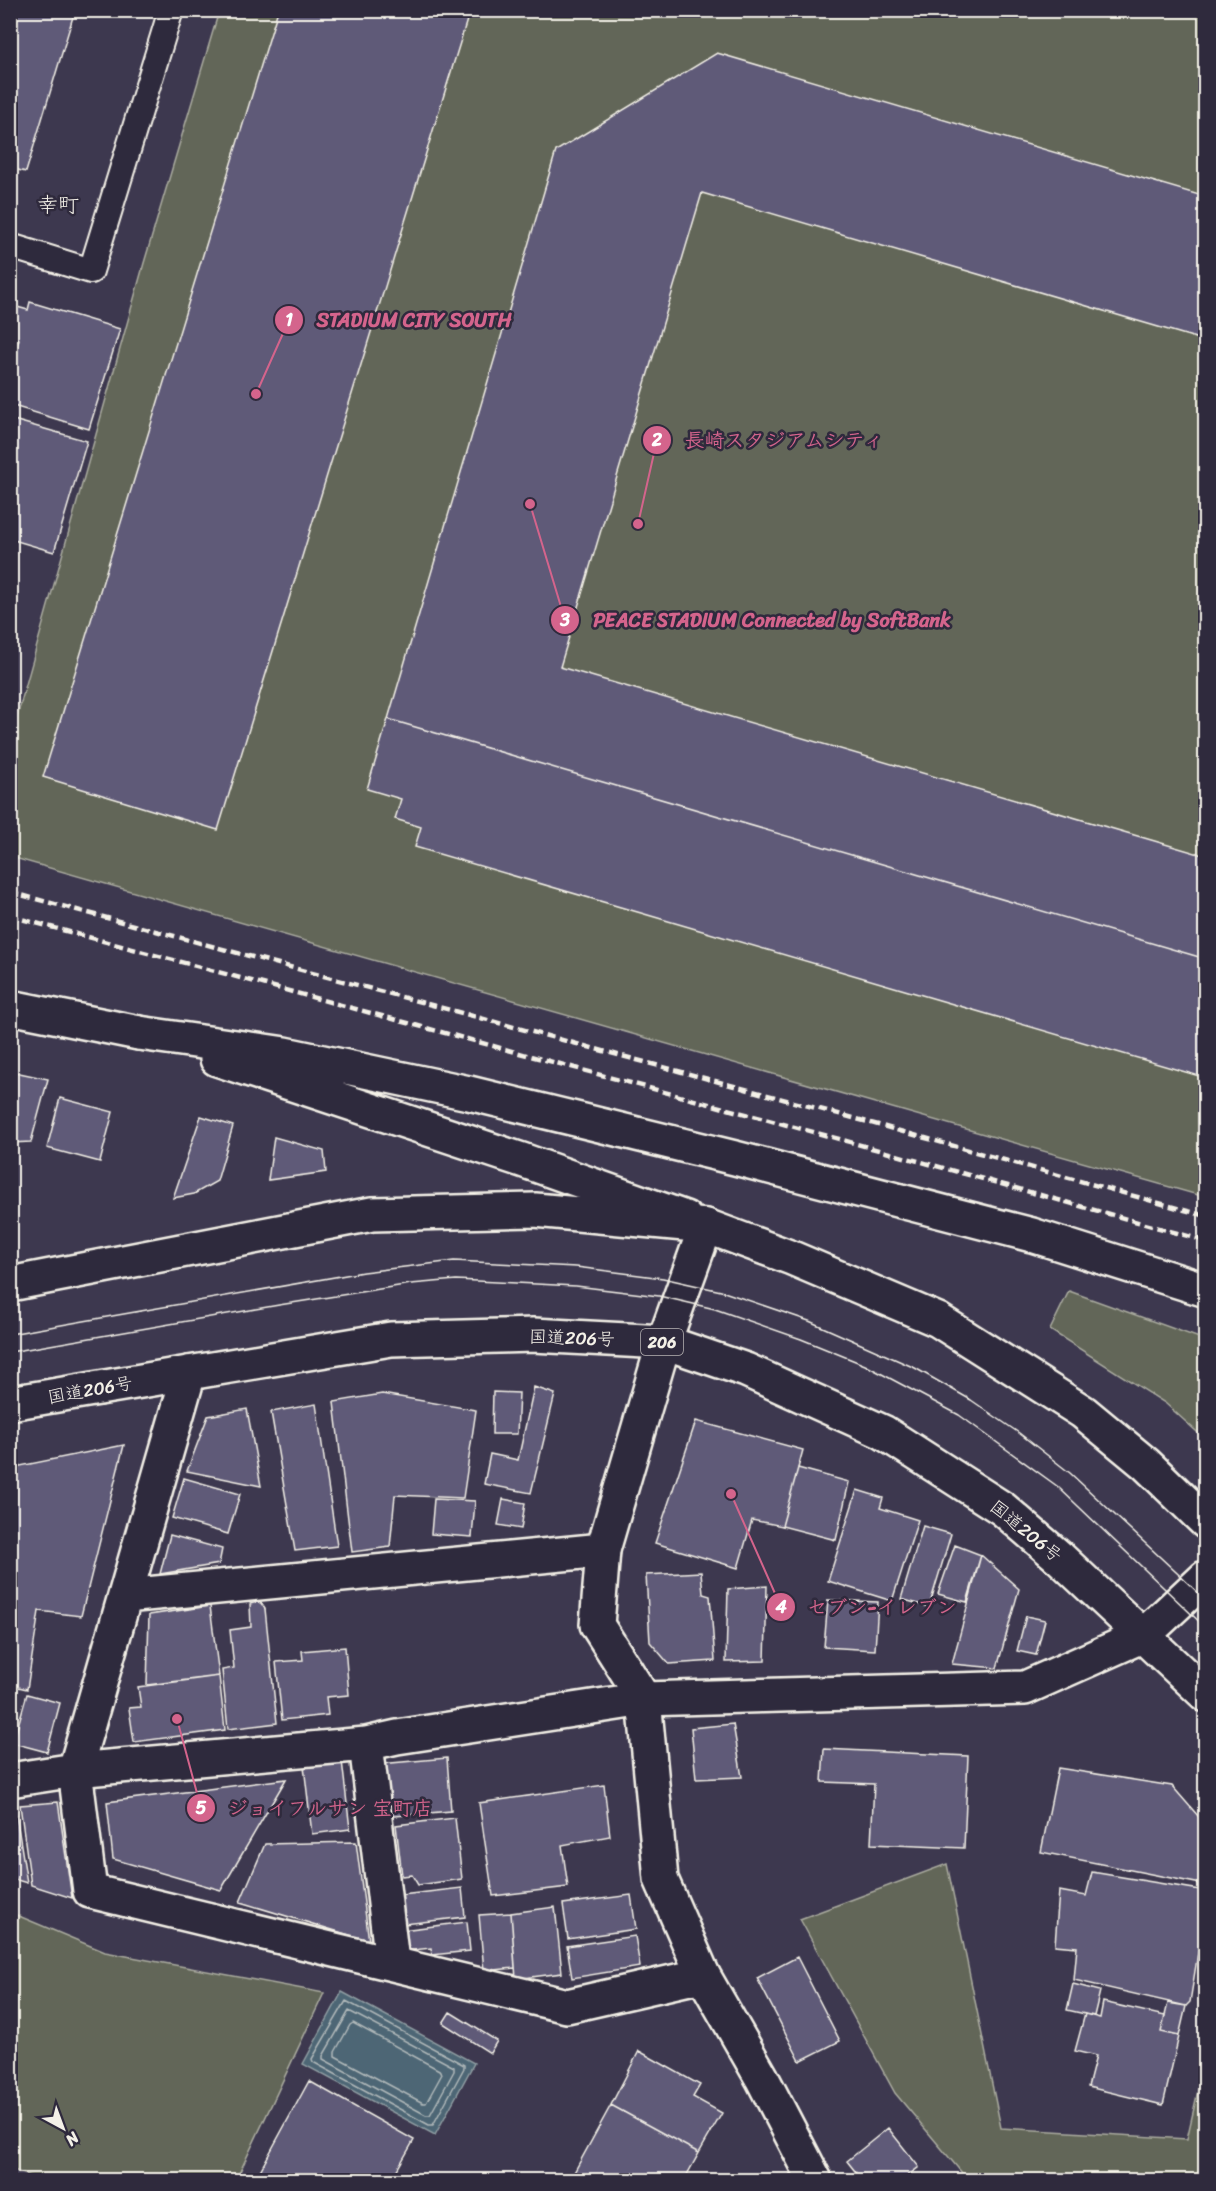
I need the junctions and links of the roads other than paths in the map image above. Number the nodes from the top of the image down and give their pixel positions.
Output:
1 (171, 10) edge
2 (10, 246) edge
3 (10, 1007) edge
4 (139, 1033) junction
5 (706, 1226) junction
6 (10, 1284) edge
7 (1206, 1290) edge
8 (664, 1342) junction
9 (189, 1373) junction
10 (10, 1403) edge
11 (1206, 1522) edge
12 (603, 1550) junction
13 (1206, 1577) edge
14 (125, 1596) junction
15 (1144, 1635) junction
16 (1206, 1695) edge
17 (644, 1699) junction
18 (366, 1744) junction
19 (75, 1770) junction
20 (10, 1780) edge
21 (392, 1962) junction
22 (703, 1975) junction
23 (815, 2181) edge

1 - 2 lane
3 - 4 main road
4 - 5 main road
4 - 7 main road
5 - 6 main road
5 - 8 main road
5 - 11 main road
8 - 9 main road, 国道206号 / 206
8 - 12 main road
8 - 15 main road, 国道206号 / 206
9 - 10 main road, 国道206号 / 206
9 - 14 main road
12 - 14 main road
12 - 17 main road
13 - 15 main road
14 - 19 main road
15 - 16 main road, 国道206号 / 206
15 - 17 main road
17 - 18 main road
17 - 22 main road
18 - 19 main road
18 - 21 main road
19 - 20 main road
19 - 21 main road
21 - 22 main road
22 - 23 main road

